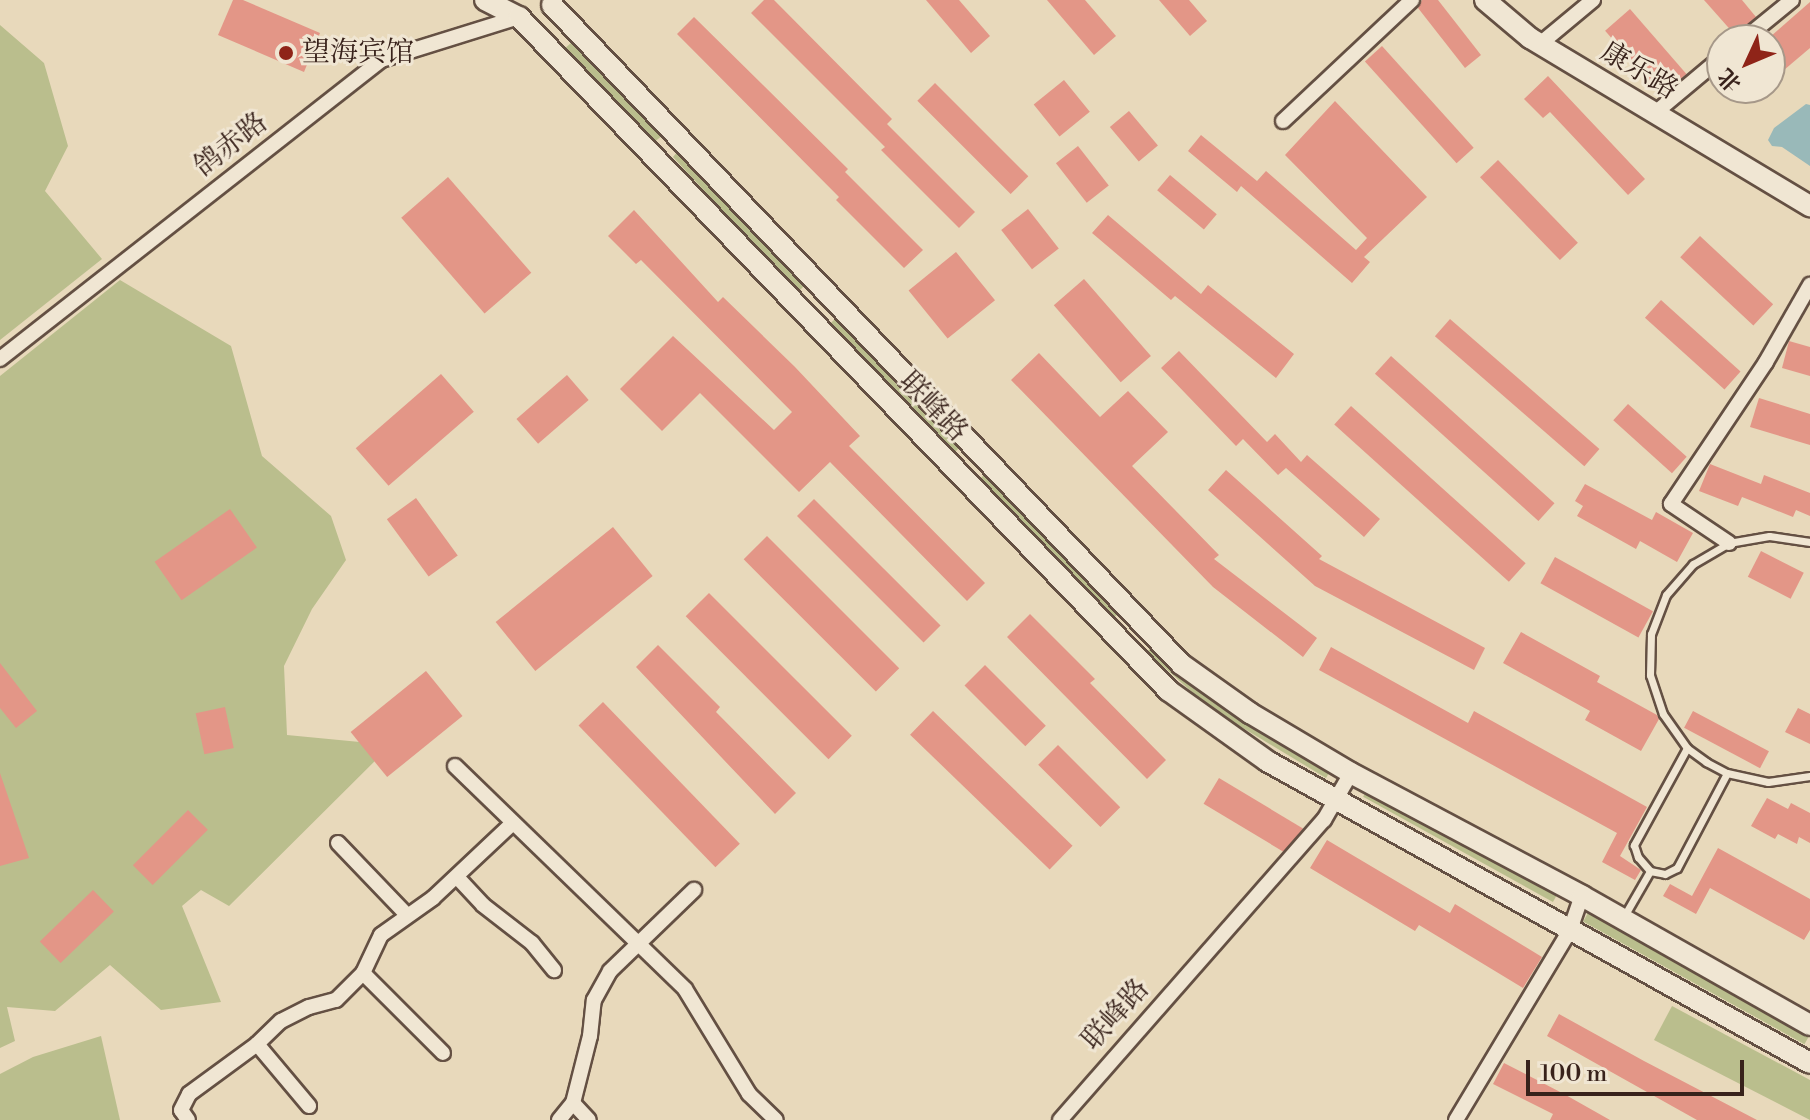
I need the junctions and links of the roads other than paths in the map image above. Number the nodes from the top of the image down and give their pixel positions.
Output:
1 (485, 0) edge
2 (1412, 0) edge
3 (1485, 0) edge
4 (1593, 0) edge
5 (1792, 0) edge
6 (558, 2) edge
7 (519, 17) junction
8 (1763, 24) edge
9 (1540, 44) junction
10 (1706, 70) edge
11 (1655, 113) junction
12 (1283, 121) dead end
13 (1810, 206) edge
14 (1810, 285) edge
15 (0, 359) edge
16 (1810, 542) edge
17 (1729, 543) junction
18 (1687, 748) junction
19 (455, 766) dead end
20 (1351, 773) junction
21 (1727, 773) junction
22 (1810, 776) edge
23 (1337, 799) junction
24 (513, 823) junction
25 (338, 843) dead end
26 (1650, 871) junction
27 (457, 877) junction
28 (694, 890) dead end
29 (1582, 896) junction
30 (406, 914) junction
31 (1622, 919) junction
32 (1570, 930) junction
33 (638, 943) junction
34 (554, 970) dead end
35 (363, 973) junction
36 (1810, 1025) edge
37 (257, 1044) junction
38 (443, 1053) dead end
39 (1810, 1063) edge
40 (573, 1103) junction
41 (309, 1106) dead end
42 (188, 1120) edge
43 (559, 1120) edge
44 (589, 1120) edge
45 (776, 1120) edge
46 (1060, 1120) edge
47 (1456, 1120) edge

1 - 7 main road, 联峰路
2 - 12 street
3 - 9 main road, 康乐路
4 - 9 street
5 - 8 street
6 - 7 main road
6 - 20 main road, 联峰路
7 - 15 street, 鸽赤路
7 - 23 main road, 联峰路
9 - 11 main road, 康乐路
10 - 11 street
11 - 13 main road, 康乐路
14 - 17 street
16 - 17 lane
17 - 18 lane
18 - 21 lane
18 - 26 lane
19 - 24 street
20 - 23 street, 联峰路
20 - 29 main road, 联峰路
21 - 22 lane
21 - 26 lane
23 - 32 main road, 联峰路
23 - 46 street, 联峰路
24 - 27 street
24 - 33 street
25 - 30 street
26 - 31 lane
27 - 30 street
27 - 34 street
28 - 33 street
29 - 31 main road, 联峰路
29 - 32 street
30 - 35 street
31 - 36 main road, 联峰路
32 - 39 main road, 联峰路
32 - 47 street
33 - 40 street
33 - 45 street
35 - 37 street
35 - 38 street
37 - 41 street
37 - 42 street
40 - 43 street
40 - 44 street

